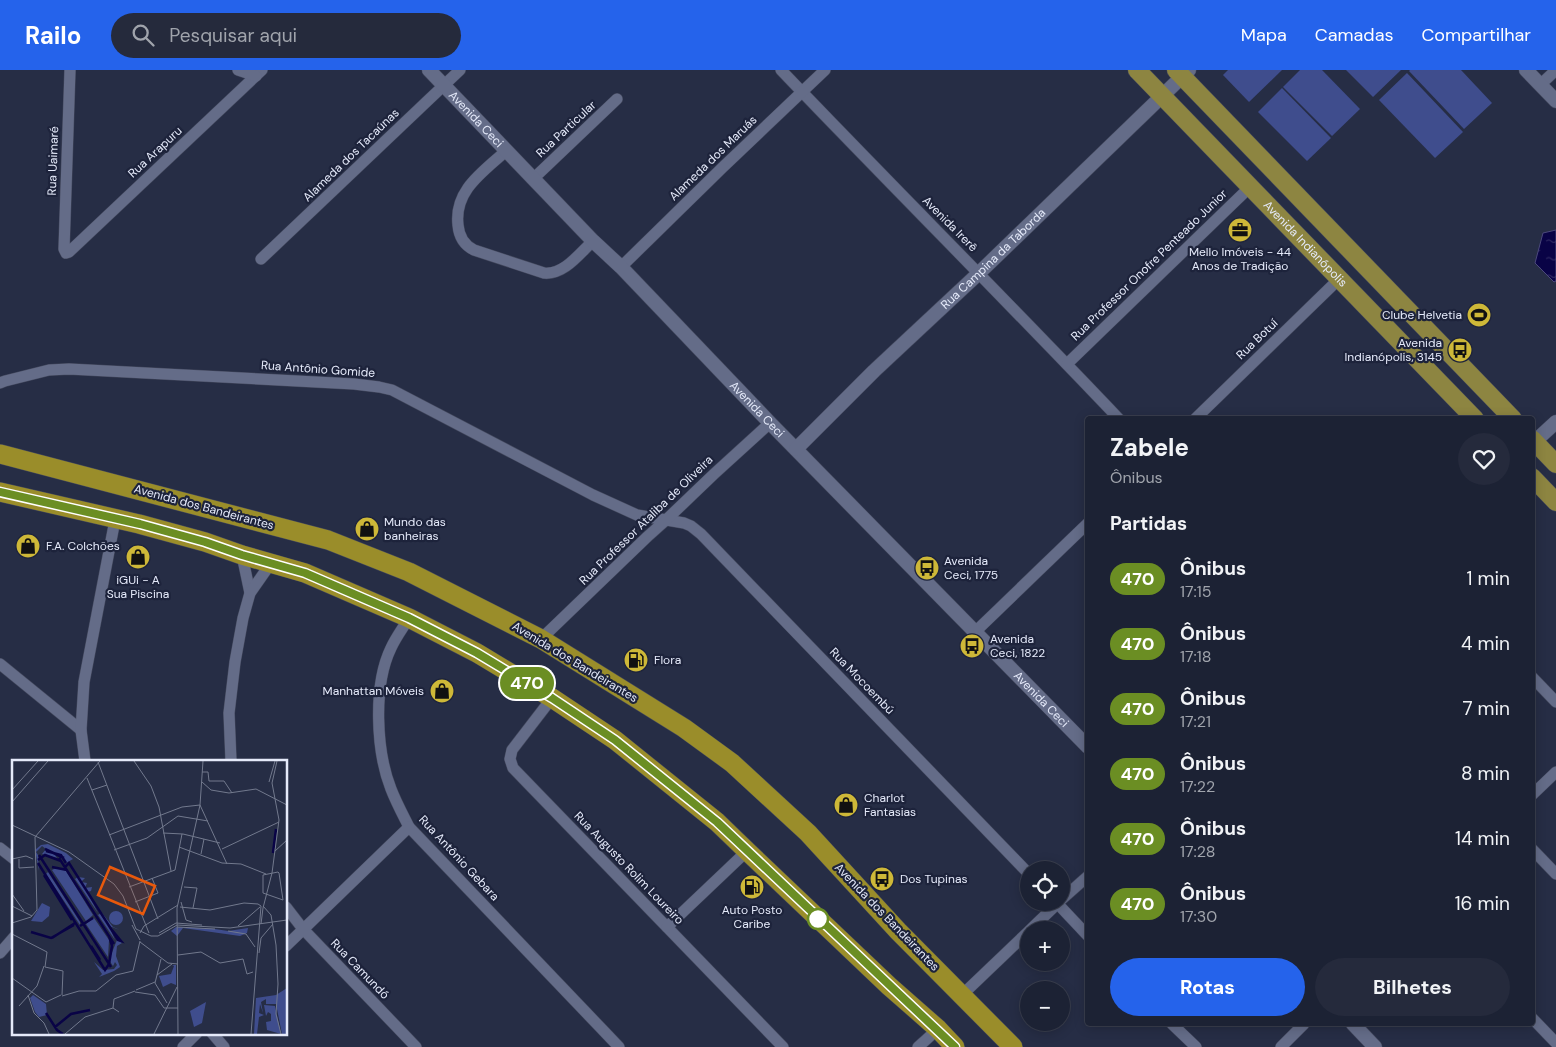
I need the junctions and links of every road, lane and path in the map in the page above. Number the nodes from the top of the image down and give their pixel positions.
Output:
1 (70, 70) edge
2 (238, 70) edge
3 (429, 70) edge
4 (460, 70) edge
5 (781, 70) edge
6 (825, 70) edge
7 (1137, 70) edge
8 (1526, 70) edge
9 (1556, 70) edge
10 (1183, 72) edge
11 (259, 73) edge
12 (444, 85) junction
13 (1540, 85) junction
14 (802, 92) junction
15 (1161, 96) junction
16 (617, 99) dead end
17 (1556, 101) edge
18 (507, 150) junction
19 (534, 178) junction
20 (1250, 186) junction
21 (593, 241) junction
22 (66, 253) joint
23 (262, 259) dead end
24 (621, 267) junction
25 (979, 273) junction
26 (1339, 279) junction
27 (1067, 364) junction
28 (0, 383) edge
29 (1116, 416) edge
30 (1198, 416) edge
31 (1473, 416) edge
32 (1510, 416) edge
33 (1556, 422) edge
34 (770, 423) junction
35 (1535, 440) edge
36 (1535, 444) edge
37 (796, 448) junction
38 (0, 454) edge
39 (1556, 464) edge
40 (1535, 480) edge
41 (0, 492) edge
42 (1556, 502) edge
43 (115, 520) junction
44 (666, 520) junction
45 (1085, 525) edge
46 (242, 555) junction
47 (271, 563) junction
48 (250, 593) junction
49 (409, 618) junction
50 (975, 632) junction
51 (541, 639) junction
52 (0, 664) edge
53 (1535, 680) edge
54 (552, 698) junction
55 (1556, 702) edge
56 (81, 730) junction
57 (1085, 744) edge
58 (85, 760) edge
59 (231, 760) edge
60 (1556, 772) edge
61 (1535, 792) edge
62 (409, 827) junction
63 (0, 848) edge
64 (747, 851) junction
65 (1535, 852) edge
66 (12, 857) edge
67 (1020, 865) edge
68 (1556, 874) edge
69 (1085, 879) edge
70 (1070, 892) edge
71 (288, 910) edge
72 (1049, 911) edge
73 (1066, 911) edge
74 (1038, 921) edge
75 (668, 927) junction
76 (303, 929) junction
77 (1085, 933) edge
78 (12, 939) edge
79 (1020, 939) edge
80 (288, 944) edge
81 (0, 954) edge
82 (962, 995) junction
83 (1535, 1021) edge
84 (1174, 1026) edge
85 (1302, 1026) edge
86 (1355, 1026) edge
87 (938, 1029) junction
88 (196, 1034) edge
89 (213, 1034) edge
90 (1556, 1043) edge
91 (183, 1047) edge
92 (224, 1047) edge
93 (416, 1047) edge
94 (619, 1047) edge
95 (783, 1047) edge
96 (918, 1047) edge
97 (955, 1047) edge
98 (1013, 1047) edge
99 (1196, 1047) edge
100 (1281, 1047) edge
101 (1375, 1047) edge

1 - 22 street, Rua Uaimaré
2 - 11 street
3 - 12 street, Avenida Ceci
4 - 12 street, Alameda dos Tacaúnas
5 - 14 street, Avenida Irerê
6 - 14 street, Alameda dos Maruás
7 - 15 main road, Avenida Indianópolis
8 - 13 street
9 - 13 street
10 - 15 street, Rua Campina da Taborda
10 - 32 main road
11 - 22 street, Rua Arapuru
12 - 18 street, Avenida Ceci
12 - 23 street, Alameda dos Tacaúnas
13 - 17 street
14 - 24 street, Alameda dos Maruás
14 - 25 street, Avenida Irerê
15 - 20 main road, Avenida Indianópolis
15 - 25 street, Rua Campina da Taborda
16 - 19 street, Rua Particular
18 - 19 street, Avenida Ceci
18 - 21 street
19 - 21 street, Avenida Ceci
20 - 26 main road, Avenida Indianópolis
20 - 27 street, Rua Professor Onofre Penteado Junior
21 - 24 street, Avenida Ceci
24 - 34 street, Avenida Ceci
25 - 27 street, Avenida Irerê
25 - 37 street, Rua Campina da Taborda
26 - 30 street, Rua Botuí
26 - 31 main road, Avenida Indianópolis
27 - 29 street, Avenida Irerê
28 - 44 street, Rua Antônio Gomide
33 - 35 street
34 - 37 street, Avenida Ceci
34 - 44 street, Rua Professor Ataliba de Oliveira
36 - 39 main road
37 - 50 street, Avenida Ceci
38 - 51 highway, Avenida dos Bandeirantes
40 - 42 main road
41 - 43 highway
43 - 46 highway
43 - 56 street
44 - 51 street, Rua Professor Ataliba de Oliveira
44 - 67 street, Rua Mocoembú
45 - 50 street
46 - 47 highway
46 - 48 street
47 - 48 street
47 - 49 highway
48 - 59 street
49 - 54 highway
49 - 62 street, Rua Antônio Gebara
50 - 57 street, Avenida Ceci
51 - 82 highway, Avenida dos Bandeirantes
52 - 56 street
53 - 55 street
54 - 64 highway
54 - 75 street, Rua Augusto Rolim Loureiro
56 - 58 street
60 - 61 street
62 - 76 street
62 - 94 street, Rua Antônio Gebara
63 - 66 street
64 - 75 street
64 - 87 highway
65 - 68 street
69 - 70 street
71 - 76 street, Rua Camundó
72 - 74 street
73 - 77 street
75 - 95 street, Rua Augusto Rolim Loureiro
76 - 80 street
76 - 93 street, Rua Camundó
78 - 81 street
79 - 82 street
82 - 98 highway, Avenida dos Bandeirantes
83 - 90 street
84 - 99 street
85 - 100 street
86 - 101 street
87 - 96 street
87 - 97 highway
88 - 91 street
89 - 92 street

